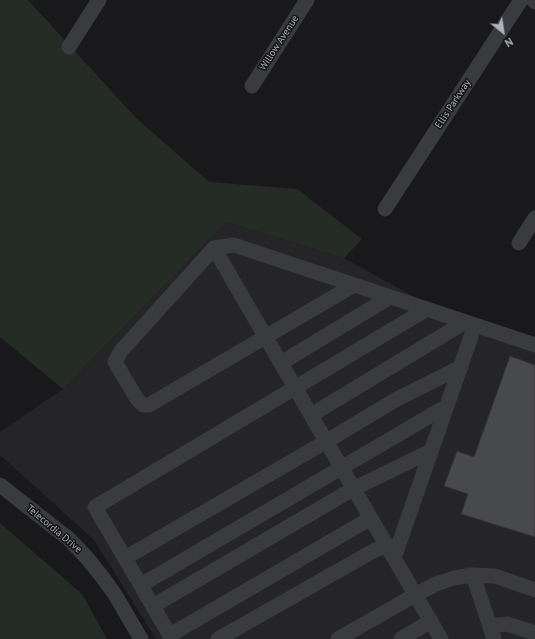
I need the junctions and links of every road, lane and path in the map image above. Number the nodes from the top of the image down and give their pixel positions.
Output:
1 (100, 0) edge
2 (307, 0) edge
3 (521, 0) edge
4 (69, 47) dead end
5 (252, 86) dead end
6 (385, 209) dead end
7 (535, 218) edge
8 (519, 243) dead end
9 (214, 248) junction
10 (354, 284) junction
11 (390, 297) junction
12 (427, 309) junction
13 (470, 323) junction
14 (266, 336) junction
15 (535, 345) edge
16 (281, 363) junction
17 (461, 367) junction
18 (295, 387) junction
19 (447, 406) junction
20 (311, 415) junction
21 (326, 441) junction
22 (431, 451) junction
23 (342, 467) junction
24 (0, 485) edge
25 (354, 489) junction
26 (371, 518) junction
27 (391, 552) junction
28 (125, 558) junction
29 (473, 575) junction
30 (141, 585) junction
31 (535, 590) edge
32 (415, 595) junction
33 (153, 606) junction
34 (431, 622) junction
35 (492, 633) edge
36 (535, 633) edge
37 (171, 637) edge
38 (405, 638) edge
39 (141, 639) edge
40 (218, 639) edge
41 (338, 639) edge
42 (441, 639) edge

1 - 4 street
2 - 5 street, Willow Avenue
3 - 6 street, Ellis Parkway
7 - 8 street
9 - 10 street
9 - 14 street
9 - 14 street
10 - 11 street
10 - 14 street
11 - 12 street
11 - 16 street
12 - 13 street
12 - 18 street
13 - 15 street
13 - 17 street
13 - 20 street
14 - 16 street
16 - 18 street
17 - 19 street
17 - 21 street
18 - 20 street
18 - 28 street
19 - 22 street
19 - 23 street
20 - 21 street
21 - 23 street
21 - 28 street
22 - 25 street
22 - 27 street
23 - 25 street
23 - 30 street
24 - 39 street, Telecordia Drive
25 - 26 street
25 - 33 street
26 - 27 street
26 - 37 street
27 - 32 street
27 - 40 street
28 - 30 street
29 - 31 street
29 - 32 street
29 - 35 street
30 - 33 street
32 - 34 street
32 - 41 street
33 - 37 street
34 - 38 street
34 - 42 street
35 - 36 street

